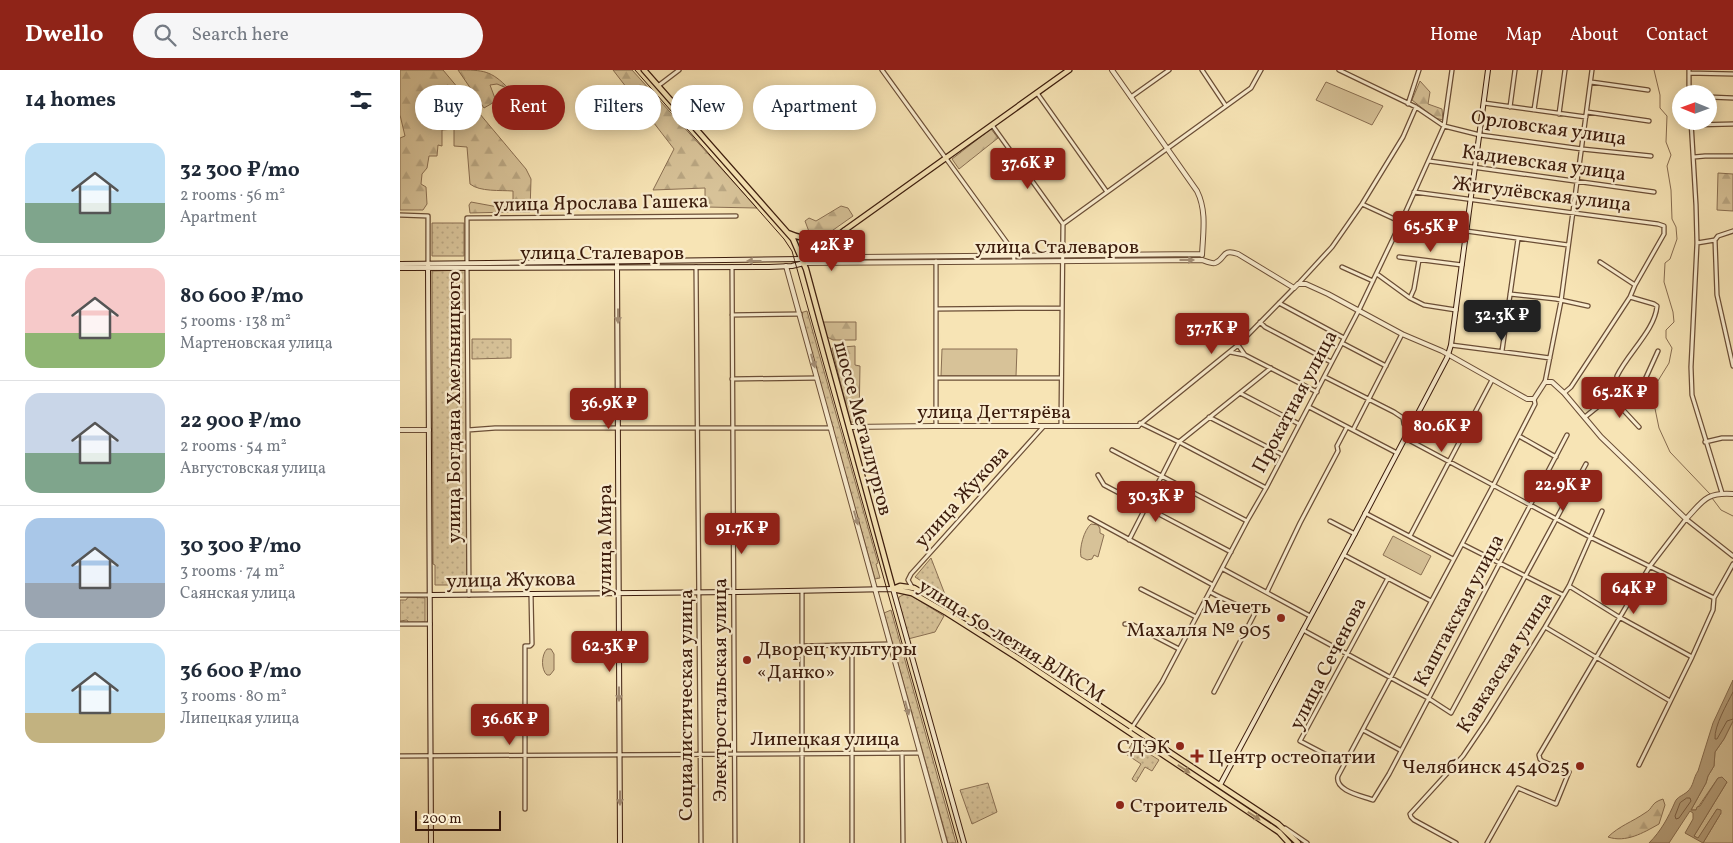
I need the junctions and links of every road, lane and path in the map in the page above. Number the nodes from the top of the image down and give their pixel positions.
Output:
1 (644, 70) edge
2 (679, 70) edge
3 (882, 70) edge
4 (1069, 70) edge
5 (1112, 70) edge
6 (1169, 70) edge
7 (1202, 70) edge
8 (1261, 70) edge
9 (1340, 70) edge
10 (1419, 70) edge
11 (1452, 70) edge
12 (1488, 70) edge
13 (1515, 70) edge
14 (1540, 70) edge
15 (1565, 70) edge
16 (1592, 70) edge
17 (1689, 72) edge
18 (1733, 74) edge
19 (1591, 82) junction
20 (657, 85) edge
21 (659, 85) edge
22 (1689, 85) edge
23 (661, 89) edge
24 (1648, 90) dead end
25 (1037, 93) junction
26 (1131, 96) junction
27 (1718, 97) edge
28 (1733, 98) edge
29 (1484, 103) junction
30 (1408, 104) junction
31 (1226, 106) junction
32 (1416, 107) junction
33 (1510, 107) junction
34 (1534, 110) junction
35 (1587, 112) junction
36 (1559, 114) junction
37 (1586, 117) junction
38 (1649, 121) dead end
39 (1718, 124) edge
40 (1733, 124) edge
41 (992, 125) junction
42 (1444, 126) junction
43 (1692, 130) edge
44 (1480, 135) junction
45 (1168, 147) junction
46 (1582, 149) junction
47 (1651, 156) dead end
48 (1733, 156) edge
49 (1694, 157) junction
50 (945, 158) junction
51 (1429, 161) junction
52 (1475, 167) junction
53 (1577, 181) junction
54 (1107, 192) junction
55 (1414, 192) junction
56 (1654, 192) dead end
57 (1471, 199) junction
58 (1362, 204) junction
59 (1573, 213) junction
60 (400, 216) edge
61 (736, 216) dead end
62 (467, 218) joint
63 (1401, 222) junction
64 (1063, 224) junction
65 (844, 231) junction
66 (1466, 231) junction
67 (787, 232) junction
68 (1733, 232) edge
69 (1518, 239) junction
70 (1715, 240) junction
71 (1697, 243) junction
72 (1568, 245) junction
73 (1202, 254) junction
74 (1119, 255) junction
75 (1063, 256) junction
76 (860, 257) junction
77 (1398, 257) dead end
78 (936, 259) junction
79 (1014, 259) junction
80 (1119, 260) junction
81 (1202, 260) junction
82 (1420, 260) junction
83 (731, 261) junction
84 (786, 261) junction
85 (1063, 261) junction
86 (804, 262) junction
87 (858, 262) junction
88 (1600, 262) dead end
89 (400, 264) edge
90 (617, 265) junction
91 (1462, 265) junction
92 (428, 266) junction
93 (467, 266) junction
94 (786, 266) junction
95 (696, 267) junction
96 (732, 267) junction
97 (1342, 267) dead end
98 (400, 268) edge
99 (1376, 274) junction
100 (1373, 281) junction
101 (1298, 284) junction
102 (1635, 285) junction
103 (1294, 288) junction
104 (1510, 294) junction
105 (1630, 297) junction
106 (1410, 298) junction
107 (1561, 301) junction
108 (1279, 304) junction
109 (1588, 306) dead end
110 (1062, 308) junction
111 (936, 309) junction
112 (1359, 310) junction
113 (1456, 310) junction
114 (800, 314) junction
115 (732, 315) junction
116 (1260, 322) junction
117 (1402, 334) junction
118 (1344, 338) junction
119 (1342, 343) junction
120 (1451, 344) junction
121 (1238, 345) junction
122 (1502, 351) junction
123 (1658, 351) dead end
124 (1230, 352) junction
125 (1245, 354) junction
126 (1447, 356) junction
127 (1550, 358) junction
128 (1332, 363) junction
129 (1386, 366) junction
130 (1733, 366) edge
131 (1271, 368) junction
132 (1324, 376) junction
133 (818, 378) junction
134 (936, 378) junction
135 (1061, 378) junction
136 (732, 379) junction
137 (1492, 380) junction
138 (1545, 382) junction
139 (1615, 388) junction
140 (1240, 392) junction
141 (1317, 392) junction
142 (1564, 393) junction
143 (1622, 393) junction
144 (1369, 399) junction
145 (1534, 399) junction
146 (1613, 399) junction
147 (1606, 400) junction
148 (1309, 406) junction
149 (1209, 417) junction
150 (1585, 417) junction
151 (1139, 424) junction
152 (1299, 424) junction
153 (936, 426) junction
154 (1044, 426) junction
155 (1060, 426) junction
156 (1346, 427) junction
157 (1639, 427) dead end
158 (618, 428) junction
159 (697, 428) junction
160 (732, 428) junction
161 (831, 428) junction
162 (849, 428) junction
163 (1410, 428) junction
164 (400, 430) edge
165 (429, 430) junction
166 (468, 430) junction
167 (1353, 430) junction
168 (1567, 435) dead end
169 (1519, 436) junction
170 (1405, 438) junction
171 (1733, 438) edge
172 (1179, 442) junction
173 (1705, 442) junction
174 (1112, 450) dead end
175 (1397, 453) junction
176 (1283, 455) junction
177 (1556, 457) junction
178 (1448, 462) junction
179 (1586, 464) dead end
180 (1098, 475) dead end
181 (1162, 475) junction
182 (1493, 486) junction
183 (1266, 488) junction
184 (1722, 493) junction
185 (1733, 494) edge
186 (1530, 504) junction
187 (1146, 508) junction
188 (1602, 511) dead end
189 (1365, 513) junction
190 (1090, 518) dead end
191 (1555, 518) junction
192 (1686, 519) junction
193 (1247, 521) junction
194 (1330, 521) dead end
195 (1355, 534) junction
196 (1410, 536) junction
197 (1590, 537) junction
198 (1130, 540) junction
199 (1462, 544) junction
200 (1231, 552) junction
201 (1344, 555) junction
202 (1733, 556) edge
203 (1453, 559) junction
204 (1499, 562) junction
205 (1733, 564) edge
206 (1650, 566) junction
207 (1223, 569) junction
208 (1525, 576) junction
209 (1388, 578) junction
210 (1213, 586) junction
211 (1569, 586) junction
212 (914, 588) junction
213 (892, 589) junction
214 (1141, 589) dead end
215 (877, 590) junction
216 (802, 591) junction
217 (734, 592) junction
218 (1210, 592) junction
219 (1267, 592) junction
220 (618, 593) junction
221 (700, 593) junction
222 (532, 594) junction
223 (400, 595) edge
224 (430, 595) junction
225 (469, 595) junction
226 (1563, 595) junction
227 (1714, 598) junction
228 (1431, 601) junction
229 (1310, 616) junction
230 (1196, 617) junction
231 (1619, 617) junction
232 (400, 624) edge
233 (430, 624) junction
234 (1124, 624) dead end
235 (1545, 627) junction
236 (1303, 630) junction
237 (890, 644) junction
238 (852, 645) junction
239 (802, 646) junction
240 (1179, 649) junction
241 (1347, 655) junction
242 (1596, 656) junction
243 (1692, 657) junction
244 (1390, 677) junction
245 (1214, 692) dead end
246 (1428, 698) junction
247 (1670, 701) junction
248 (1132, 726) junction
249 (1363, 730) junction
250 (1129, 732) junction
251 (1400, 750) junction
252 (735, 753) junction
253 (902, 753) junction
254 (620, 754) junction
255 (700, 754) junction
256 (802, 754) junction
257 (852, 754) junction
258 (920, 754) junction
259 (525, 755) junction
260 (400, 756) edge
261 (431, 756) junction
262 (1344, 764) junction
263 (1639, 765) dead end
264 (1220, 785) junction
265 (1216, 791) junction
266 (524, 809) dead end
267 (1284, 828) junction
268 (431, 843) edge
269 (620, 843) edge
270 (701, 843) edge
271 (735, 843) edge
272 (802, 843) edge
273 (852, 843) edge
274 (903, 843) edge
275 (945, 843) edge
276 (964, 843) edge
277 (1289, 843) edge
278 (1298, 843) edge
279 (1307, 843) edge
280 (1456, 843) edge
281 (1487, 843) edge

1 - 20 main road, шоссе Металлургов
2 - 21 street
3 - 50 street
4 - 25 main road
5 - 26 main road
6 - 26 street
7 - 31 street
8 - 31 street
9 - 30 street
10 - 30 street
11 - 42 street, Прокатная улица
12 - 29 main road
13 - 33 street
14 - 34 street
15 - 36 street
16 - 19 street
17 - 18 street
17 - 22 street
19 - 24 street
19 - 35 street
23 - 67 main road, шоссе Металлургов
25 - 41 main road
25 - 54 street
26 - 45 main road
27 - 28 street
29 - 33 street
29 - 44 main road
30 - 32 street
31 - 45 street
32 - 42 street
32 - 58 street
33 - 34 street
34 - 36 street
35 - 37 street
35 - 38 street
36 - 37 street
37 - 46 street
39 - 40 street
41 - 50 main road
41 - 64 street
42 - 44 street, Орловская улица
42 - 51 street, Прокатная улица
43 - 49 street
44 - 46 street, Орловская улица
44 - 52 main road
45 - 54 street
45 - 73 main road
46 - 47 street, Орловская улица
46 - 53 street
48 - 49 street
49 - 71 street
50 - 65 main road
50 - 79 street
51 - 52 street, Кадиевская улица
51 - 55 street, Прокатная улица
52 - 53 street, Кадиевская улица
52 - 57 main road
53 - 56 street, Кадиевская улица
53 - 59 street
54 - 64 street
55 - 57 street, Жигулёвская улица
55 - 63 street, Прокатная улица
57 - 59 street, Жигулёвская улица
57 - 66 main road
58 - 63 street
58 - 101 street
59 - 72 street
59 - 102 street, Жигулёвская улица
60 - 92 street, улица Богдана Хмельницкого
61 - 62 street, улица Ярослава Гашека
62 - 93 street, улица Богдана Хмельницкого
63 - 66 street
63 - 99 street, Прокатная улица
64 - 75 street
65 - 67 main road
65 - 76 main road
65 - 86 main road
66 - 69 street
66 - 91 main road
67 - 86 main road, шоссе Металлургов
68 - 70 street
69 - 72 street
69 - 104 street
70 - 71 street
70 - 130 street
71 - 173 street
72 - 107 street
73 - 74 main road, улица Сталеваров
73 - 81 main road
74 - 75 main road, улица Сталеваров
74 - 80 main road
75 - 79 main road, улица Сталеваров
75 - 85 street
76 - 78 main road, улица Сталеваров
76 - 87 main road
77 - 82 street
78 - 79 main road, улица Сталеваров
78 - 87 main road, улица Сталеваров
78 - 111 street
79 - 85 main road, улица Сталеваров
80 -> 81 main road, улица Сталеваров
80 - 85 main road, улица Сталеваров
81 - 103 main road, улица Сталеваров
82 - 91 street
82 - 106 street
84 -> 83 main road, улица Сталеваров
83 - 90 main road, улица Сталеваров
83 - 96 main road
84 - 86 main road, улица Сталеваров
84 - 94 main road, шоссе Металлургов
85 - 110 street
86 - 87 main road, улица Сталеваров
86 - 94 main road, улица Сталеваров
86 - 162 main road, шоссе Металлургов
88 - 102 street
89 - 92 main road, улица Сталеваров
90 - 93 main road, улица Сталеваров
90 - 95 main road, улица Сталеваров
90 -> 158 main road, улица Мира
91 - 113 main road
92 - 93 main road, улица Сталеваров
92 - 98 main road, улица Сталеваров
92 - 165 main road, улица Богдана Хмельницкого
93 - 166 street, улица Богдана Хмельницкого
94 - 96 main road, улица Сталеваров
94 - 114 main road, шоссе Металлургов
95 - 96 main road, улица Сталеваров
95 - 159 street, Социалистическая улица
96 - 115 street, Электростальская улица
97 - 100 street
99 - 100 street, Прокатная улица
99 - 106 street
100 - 112 street, Прокатная улица
101 - 103 main road
101 - 112 main road
102 - 105 street
103 - 108 street
104 - 107 street
104 - 122 street
105 - 139 street
105 - 142 street
106 - 113 street
107 - 109 street
107 - 127 street
108 - 116 street
108 - 118 street
110 - 111 street
110 - 135 street
111 - 134 street
112 - 117 main road
112 - 118 street, Прокатная улица
113 - 120 main road
114 - 115 street
114 -> 133 main road, шоссе Металлургов
115 - 136 street, Электростальская улица
116 - 121 street
116 - 128 street
117 - 126 main road
117 - 129 street
118 - 119 street, Прокатная улица
119 - 128 street, Прокатная улица
119 - 129 street
120 - 122 street
120 - 126 main road
121 - 124 street
121 - 125 street
122 - 127 street
123 - 143 street
124 - 125 street
124 - 151 street
125 - 131 street
126 - 137 main road
126 - 163 main road
127 - 138 street
128 - 132 street, Прокатная улица
129 - 144 street
131 - 140 street
131 - 141 street
132 - 141 street, Прокатная улица
132 - 144 street
133 - 136 street
133 - 161 main road, шоссе Металлургов
134 - 135 street
134 - 153 street
135 - 155 street
136 - 160 street, Электростальская улица
137 - 145 main road
137 - 178 street
138 - 142 main road
138 - 145 main road
139 - 143 street
139 - 147 street
140 - 149 street
140 - 152 street
141 - 148 street, Прокатная улица
142 - 150 main road
143 - 146 street
144 - 163 street
144 - 167 street
145 - 169 street
146 - 147 street
146 - 157 street
147 - 150 street
148 - 152 street, Прокатная улица
148 - 156 street
149 - 172 street
149 - 176 street
150 - 192 main road
151 - 155 main road, улица Дегтярёва
151 - 172 street
152 - 176 street, Прокатная улица
153 - 154 main road, улица Дегтярёва
153 - 162 main road, улица Дегтярёва
154 - 155 main road, улица Дегтярёва
154 - 212 street, улица Жукова
156 - 167 street
156 - 219 street
158 - 159 street
158 - 166 street
158 - 220 main road, улица Мира
159 - 160 street
159 - 221 street, Социалистическая улица
160 - 161 street
160 - 217 street, Электростальская улица
161 -> 215 main road, шоссе Металлургов
162 - 213 main road, шоссе Металлургов
163 - 170 main road
164 - 165 main road
165 - 224 main road, улица Богдана Хмельницкого
166 - 225 street, улица Богдана Хмельницкого
167 - 175 street
168 - 177 street, Каштакская улица
169 - 177 street
169 - 182 street
170 - 175 main road
170 - 178 street
171 - 173 street
172 - 181 street
172 - 183 street
173 - 184 street
174 - 181 street
175 - 189 main road
176 - 183 street, Прокатная улица
177 - 186 street, Каштакская улица
178 - 182 street
178 - 196 street
179 - 191 street
180 - 187 street
181 - 187 street
181 - 193 street
182 - 186 street
182 - 199 street
183 - 193 street, Прокатная улица
184 - 185 main road
184 - 192 main road
186 - 191 street
186 - 204 street, Каштакская улица
187 - 198 street
187 - 200 street
188 - 197 street, Кавказская улица
189 - 195 main road
189 - 196 street
190 - 198 street
191 - 197 street
191 - 208 street
192 - 202 street
192 - 206 street
193 - 200 street, Прокатная улица
194 - 195 street
195 - 201 main road
196 - 203 street
197 - 206 street
197 - 211 street, Кавказская улица
198 - 210 street
199 - 203 street
199 - 204 street
200 - 207 street, Прокатная улица
201 - 209 street
201 - 229 main road
203 - 228 street
204 - 208 street
204 - 246 street, Каштакская улица
205 - 227 street
206 - 227 street
206 - 231 street
207 - 210 street, Прокатная улица
207 - 219 street
208 - 226 street
208 - 246 street
209 - 228 street
209 - 241 street, улица Сеченова
210 - 218 street, Прокатная улица
211 - 226 street, Кавказская улица
211 - 231 street
212 - 213 main road, улица 50-летия ВЛКСМ
212 - 248 main road, улица 50-летия ВЛКСМ
213 - 215 main road, улица Жукова
213 - 250 main road, улица 50-летия ВЛКСМ
213 - 276 main road, шоссе Металлургов
214 - 230 street
215 - 216 main road, улица Жукова
215 - 237 main road, шоссе Металлургов
216 - 217 main road, улица Жукова
216 - 239 street
217 - 221 main road, улица Жукова
217 - 252 street, Электростальская улица
218 - 230 street, Прокатная улица
218 - 245 street
219 - 229 street
220 - 221 main road, улица Жукова
220 - 222 main road, улица Жукова
220 -> 254 main road, улица Мира
221 - 255 street, Социалистическая улица
222 - 225 main road, улица Жукова
222 - 259 street
223 - 224 street, улица Жукова
224 - 225 main road, улица Жукова
224 - 233 main road, улица Богдана Хмельницкого
226 - 235 street, Кавказская улица
227 - 243 street
228 - 244 street
229 - 236 main road
230 - 240 street, Прокатная улица
231 - 242 street
231 - 243 street
232 - 233 street
233 - 261 main road, улица Богдана Хмельницкого
234 - 240 street
235 - 242 street
235 - 280 street, Кавказская улица
236 - 241 street
236 - 264 main road
237 - 238 street
237 -> 258 main road, шоссе Металлургов
238 - 239 street
238 - 257 street
239 - 256 street
240 - 248 street, Прокатная улица
241 - 244 street
241 - 262 street, улица Сеченова
242 - 247 street
242 - 281 street
243 - 247 street
244 - 246 street
244 - 249 street
246 - 251 street, Каштакская улица
247 - 263 street
248 - 250 street, Прокатная улица
248 - 264 main road, улица 50-летия ВЛКСМ
249 - 251 street
249 - 262 street
250 -> 265 main road, улица 50-летия ВЛКСМ
251 - 262 street, Каштакская улица
252 - 255 street, Липецкая улица
252 - 256 street, Липецкая улица
252 - 271 street, Электростальская улица
253 - 257 street, Липецкая улица
253 - 258 street, Липецкая улица
253 - 274 street
254 - 255 street, Липецкая улица
254 - 259 street, Липецкая улица
254 -> 269 main road, улица Мира
255 - 270 street, Социалистическая улица
256 - 257 street, Липецкая улица
256 - 272 street
257 - 273 street
258 - 275 main road, шоссе Металлургов
259 - 261 street, Липецкая улица
259 - 266 street
260 - 261 street, Липецкая улица
261 - 268 main road, улица Богдана Хмельницкого
264 - 265 main road
264 - 267 main road, улица 50-летия ВЛКСМ
265 -> 277 main road, улица 50-летия ВЛКСМ
267 - 278 main road, улица 50-летия ВЛКСМ
267 - 279 street

